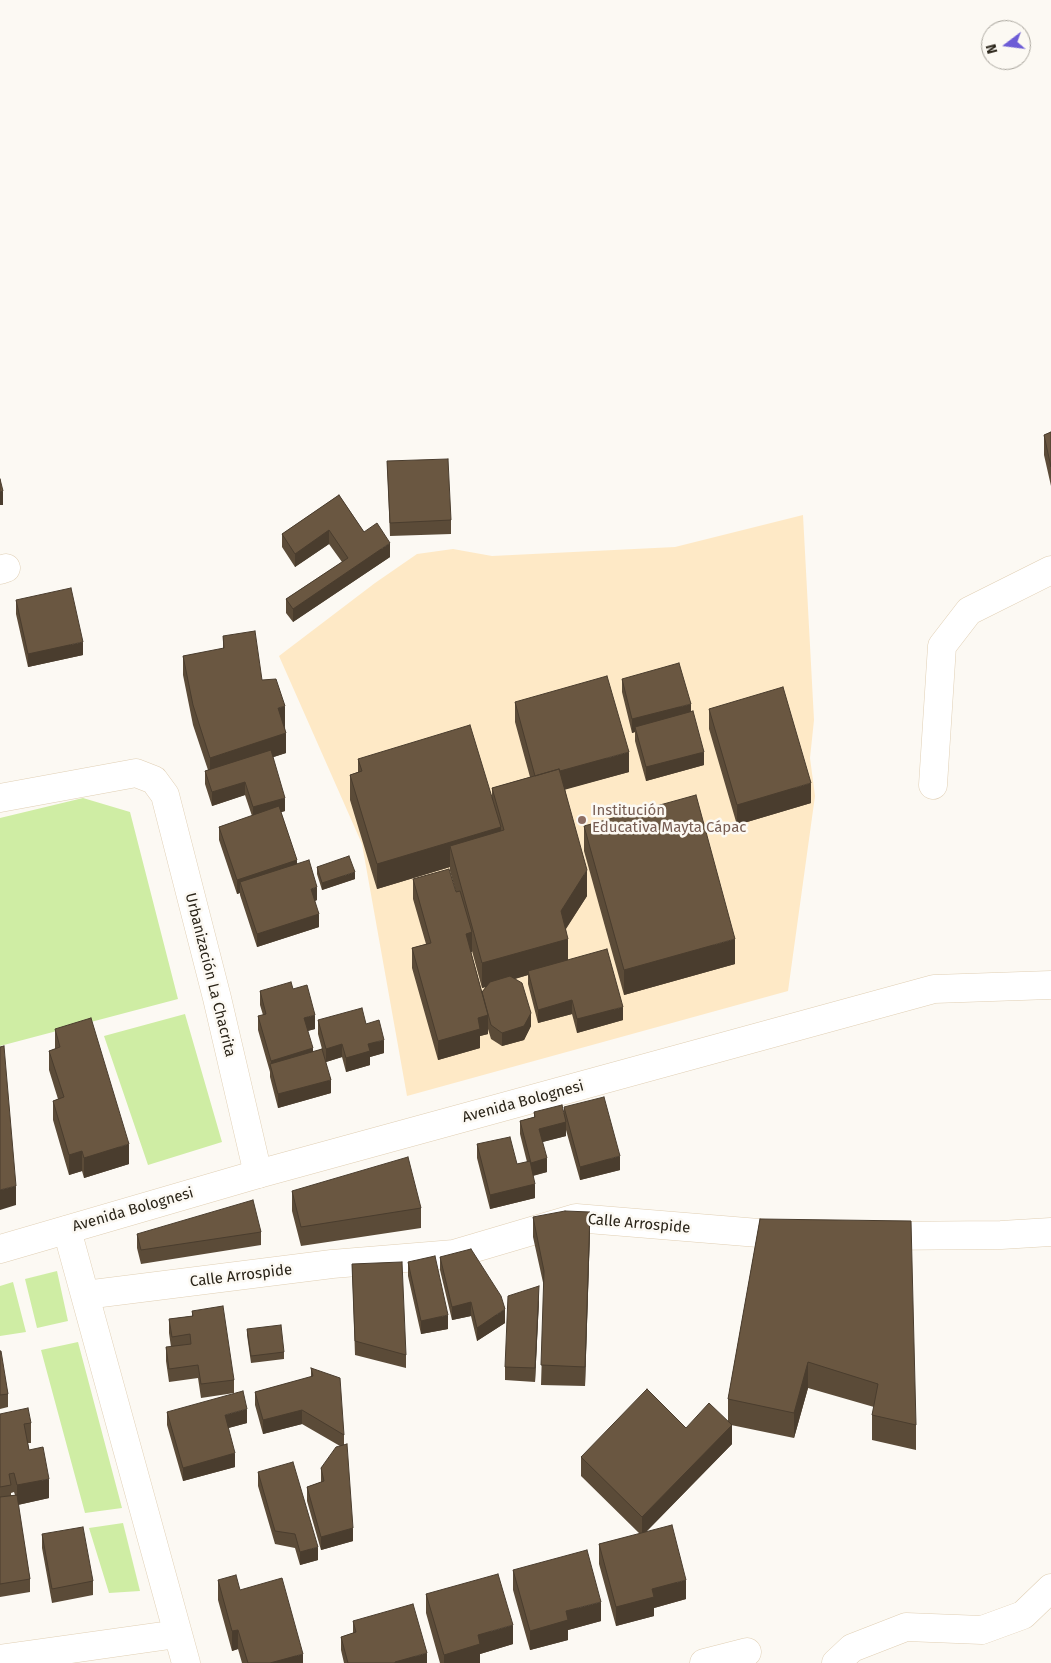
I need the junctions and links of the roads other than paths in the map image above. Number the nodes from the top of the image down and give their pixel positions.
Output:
1 (1051, 570) edge
2 (933, 785) dead end
3 (1, 790) edge
4 (1051, 985) edge
5 (258, 1174) junction
6 (67, 1230) junction
7 (1051, 1232) edge
8 (822, 1236) edge
9 (852, 1236) edge
10 (0, 1249) edge
11 (85, 1295) junction
12 (1051, 1588) edge
13 (178, 1634) junction
14 (747, 1652) dead end
15 (0, 1659) edge
16 (186, 1663) edge
17 (704, 1663) edge
18 (836, 1663) edge

1 - 2 street
3 - 5 street, Urbanización La Chacrita
4 - 5 street, Avenida Bolognesi
5 - 6 street, Avenida Bolognesi
6 - 10 street, Avenida Bolognesi
6 - 11 street
7 - 9 street
8 - 11 street, Calle Arrospide
11 - 13 street
12 - 18 street
13 - 15 street
13 - 16 street
14 - 17 street

